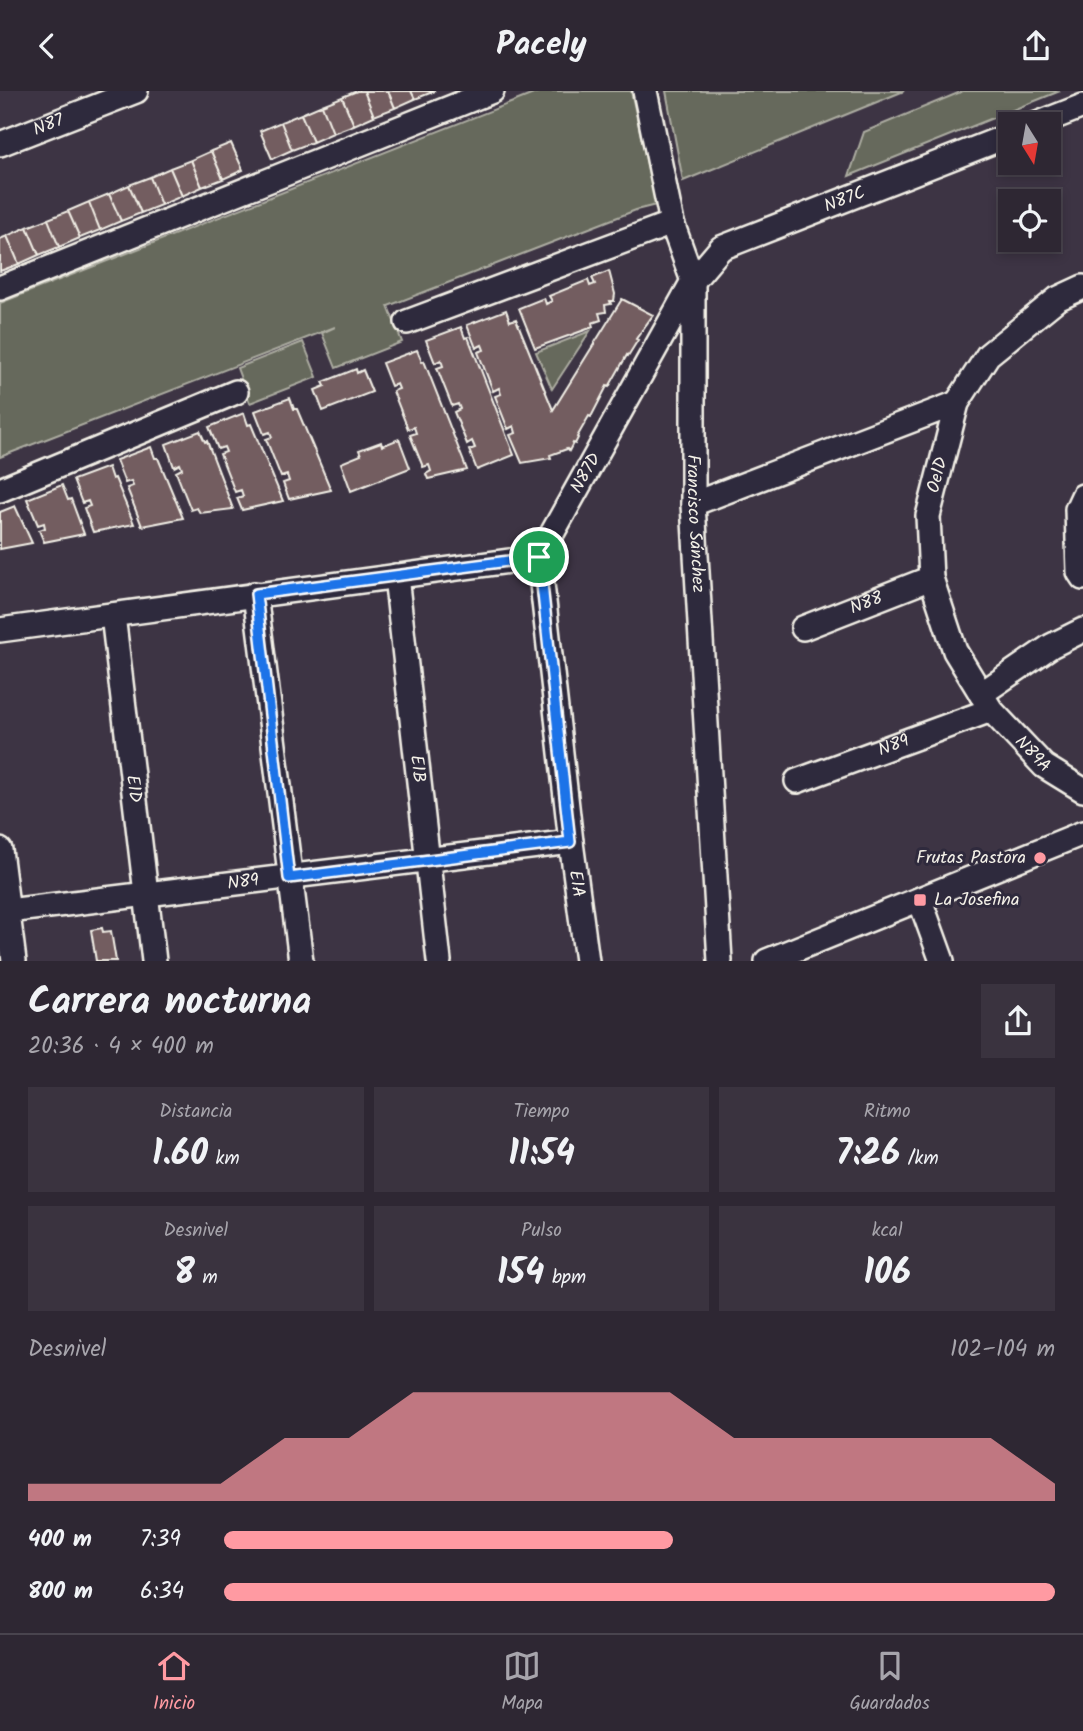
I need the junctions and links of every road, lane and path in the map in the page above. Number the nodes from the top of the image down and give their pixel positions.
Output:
1 (136, 91) edge
2 (492, 91) edge
3 (645, 91) edge
4 (1083, 106) edge
5 (1061, 115) edge
6 (998, 140) edge
7 (0, 144) edge
8 (672, 223) junction
9 (693, 281) junction
10 (1083, 287) edge
11 (0, 288) edge
12 (407, 322) dead end
13 (236, 392) dead end
14 (957, 403) junction
15 (0, 489) edge
16 (1083, 496) edge
17 (693, 504) junction
18 (539, 557) junction
19 (396, 576) junction
20 (931, 578) junction
21 (1083, 578) edge
22 (256, 594) junction
23 (113, 615) junction
24 (803, 628) dead end
25 (0, 630) edge
26 (1083, 630) edge
27 (986, 702) junction
28 (797, 781) dead end
29 (1083, 790) edge
30 (1083, 834) edge
31 (570, 842) junction
32 (0, 850) edge
33 (427, 859) junction
34 (289, 878) junction
35 (146, 894) junction
36 (920, 900) junction
37 (4, 911) edge
38 (14, 961) edge
39 (154, 961) edge
40 (301, 961) edge
41 (439, 961) edge
42 (587, 961) edge
43 (720, 961) edge
44 (767, 961) edge
45 (942, 961) edge

1 - 7 street, N87
2 - 11 street
3 - 8 street, Francisco Sánchez
4 - 5 street
6 - 9 street, N87C
8 - 9 street, Francisco Sánchez
8 - 12 street
9 - 17 street, Francisco Sánchez
9 - 18 street, N87D
10 - 14 street, Oe1D
13 - 15 street
14 - 17 street
14 - 20 street, Oe1D
16 - 21 street
17 - 43 street, Francisco Sánchez
18 - 19 street
18 - 31 street, E1A
19 - 22 street
19 - 33 street, E1B
20 - 24 street, N88
20 - 27 street, Oe1D
22 - 23 street
22 - 34 street
23 - 25 street
23 - 35 street, E1D
26 - 27 street, N89
27 - 28 street, N89
27 - 29 street, N89A
30 - 36 street
31 - 33 street, N89
31 - 42 street, E1A
32 - 37 street
33 - 34 street, N89
33 - 41 street, E1B
34 - 35 street, N89
34 - 40 street
35 - 37 street, N89
35 - 39 street, E1D
36 - 44 street
36 - 45 street
37 - 38 street

